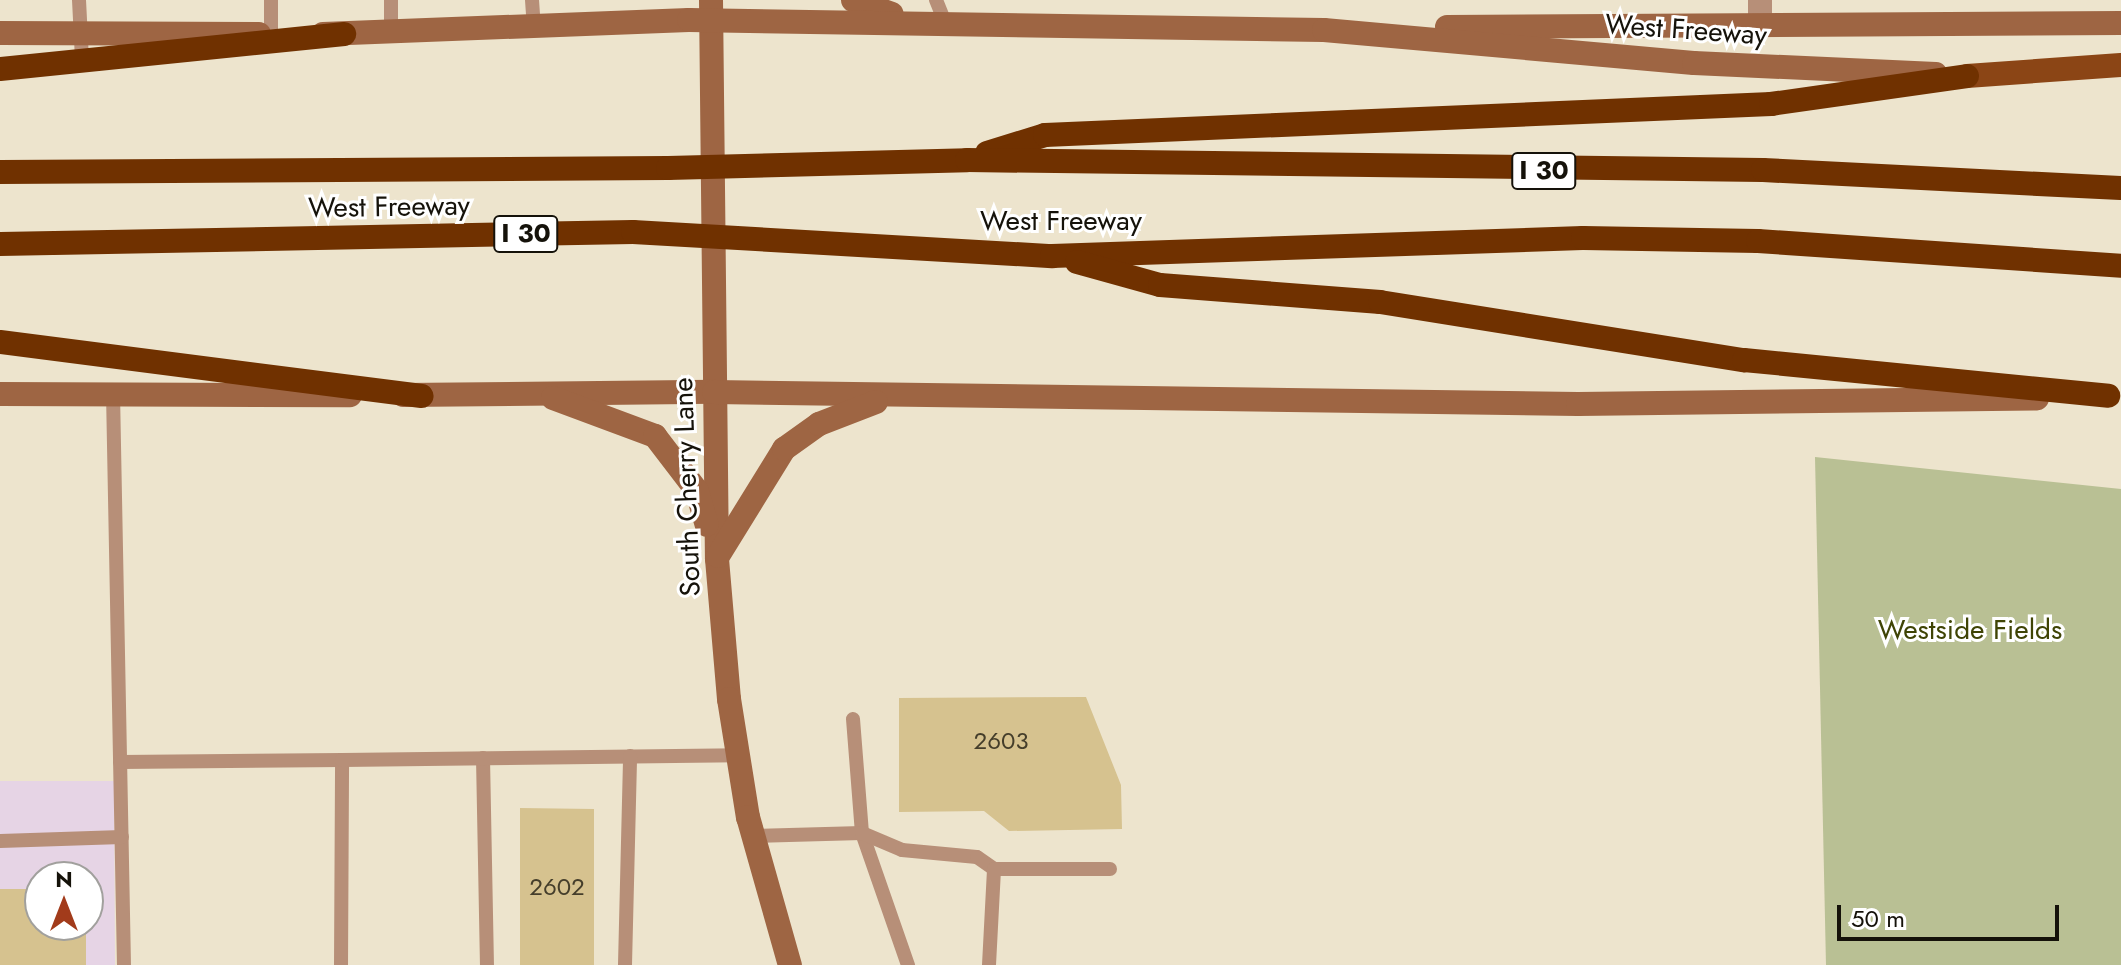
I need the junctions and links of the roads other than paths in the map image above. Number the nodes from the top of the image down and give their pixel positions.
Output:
1 (79, 0) edge
2 (271, 0) edge
3 (391, 0) edge
4 (532, 0) edge
5 (853, 0) edge
6 (711, 10) edge
7 (940, 11) edge
8 (1760, 12) edge
9 (913, 21) junction
10 (2121, 23) edge
11 (534, 26) junction
12 (1324, 30) junction
13 (391, 32) junction
14 (0, 33) edge
15 (80, 33) junction
16 (344, 34) joint
17 (271, 37) junction
18 (82, 60) junction
19 (2121, 65) edge
20 (0, 69) edge
21 (1967, 76) junction
22 (967, 160) junction
23 (0, 172) edge
24 (2121, 188) edge
25 (0, 244) edge
26 (1052, 256) junction
27 (2121, 266) edge
28 (0, 342) edge
29 (714, 392) junction
30 (113, 393) junction
31 (0, 394) edge
32 (543, 394) junction
33 (422, 396) junction
34 (891, 396) junction
35 (2114, 396) edge
36 (717, 559) junction
37 (853, 719) dead end
38 (738, 755) junction
39 (630, 756) junction
40 (483, 758) junction
41 (342, 760) junction
42 (120, 762) junction
43 (862, 833) junction
44 (753, 836) junction
45 (122, 837) junction
46 (0, 841) edge
47 (994, 869) junction
48 (1110, 869) dead end
49 (124, 965) edge
50 (341, 965) edge
51 (487, 965) edge
52 (625, 965) edge
53 (790, 965) edge
54 (908, 965) edge
55 (989, 965) edge

1 - 15 lane
2 - 17 lane
3 - 13 lane
4 - 11 lane
5 - 9 main road
6 - 9 main road, West Freeway
6 - 11 main road, West Freeway
6 - 29 main road, South Cherry Lane
7 - 9 main road, West Freeway
7 - 12 main road, West Freeway
8 - 10 main road
8 - 12 main road
11 - 13 main road, West Freeway
12 - 21 main road, West Freeway
13 - 16 main road, West Freeway
14 - 15 main road
15 - 17 main road
15 - 18 lane
16 - 17 highway
17 - 18 highway
18 - 20 highway
19 - 21 main road, West Freeway
21 - 22 highway
22 - 23 highway, West Freeway / I 30
22 - 24 highway, West Freeway / I 30
25 - 26 highway, West Freeway / I 30
26 - 27 highway, West Freeway / I 30
26 - 35 highway
28 - 33 highway
29 - 32 main road
29 - 34 main road
29 - 36 main road, South Cherry Lane
30 - 31 main road
30 - 33 main road
30 - 42 lane
32 - 33 main road
32 - 36 main road
34 - 35 main road
34 - 36 main road
36 - 38 main road, South Cherry Lane
37 - 43 lane
38 - 39 lane
38 - 44 main road, South Cherry Lane
39 - 40 lane
39 - 52 lane
40 - 41 lane
40 - 51 lane
41 - 42 lane
41 - 50 lane
42 - 45 lane
43 - 44 lane
43 - 47 lane
43 - 54 lane
44 - 53 main road, South Cherry Lane
45 - 46 lane
45 - 49 lane
47 - 48 lane
47 - 55 lane

